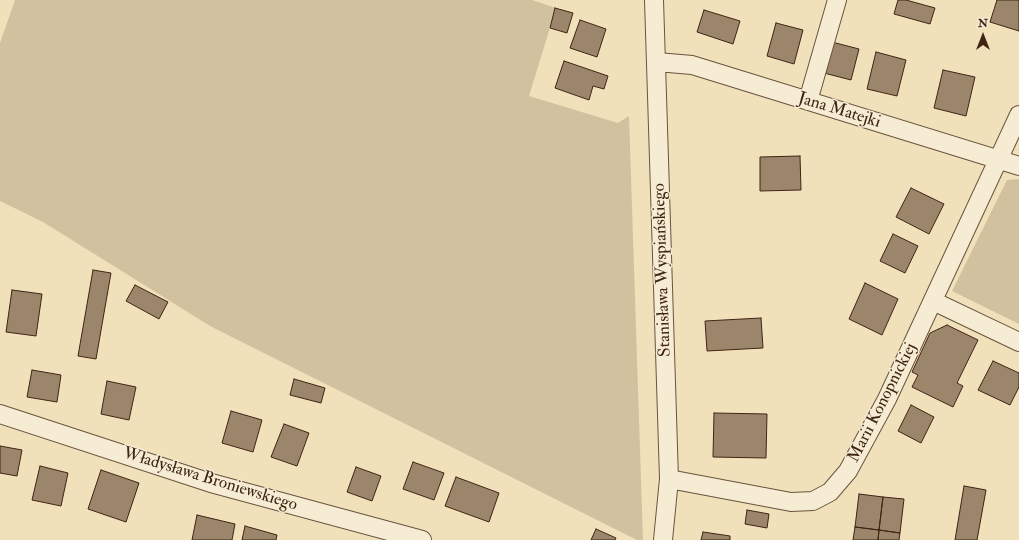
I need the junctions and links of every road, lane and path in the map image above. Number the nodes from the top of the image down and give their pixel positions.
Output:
1 (654, 0) edge
2 (837, 0) edge
3 (657, 62) junction
4 (808, 101) junction
5 (1019, 115) edge
6 (998, 160) junction
7 (1019, 166) edge
8 (933, 301) junction
9 (1019, 342) edge
10 (0, 414) edge
11 (669, 479) junction
12 (422, 540) edge
13 (663, 540) edge

1 - 3 street, Stanisława Wyspiańskiego
2 - 4 street
3 - 4 street, Jana Matejki
3 - 11 street, Stanisława Wyspiańskiego
4 - 6 street, Jana Matejki
5 - 6 street, Marii Konopnickiej
6 - 7 street, Jana Matejki
6 - 8 street, Marii Konopnickiej
8 - 9 street
8 - 11 street, Marii Konopnickiej
10 - 12 street, Władysława Broniewskiego
11 - 13 street, Stanisława Wyspiańskiego

